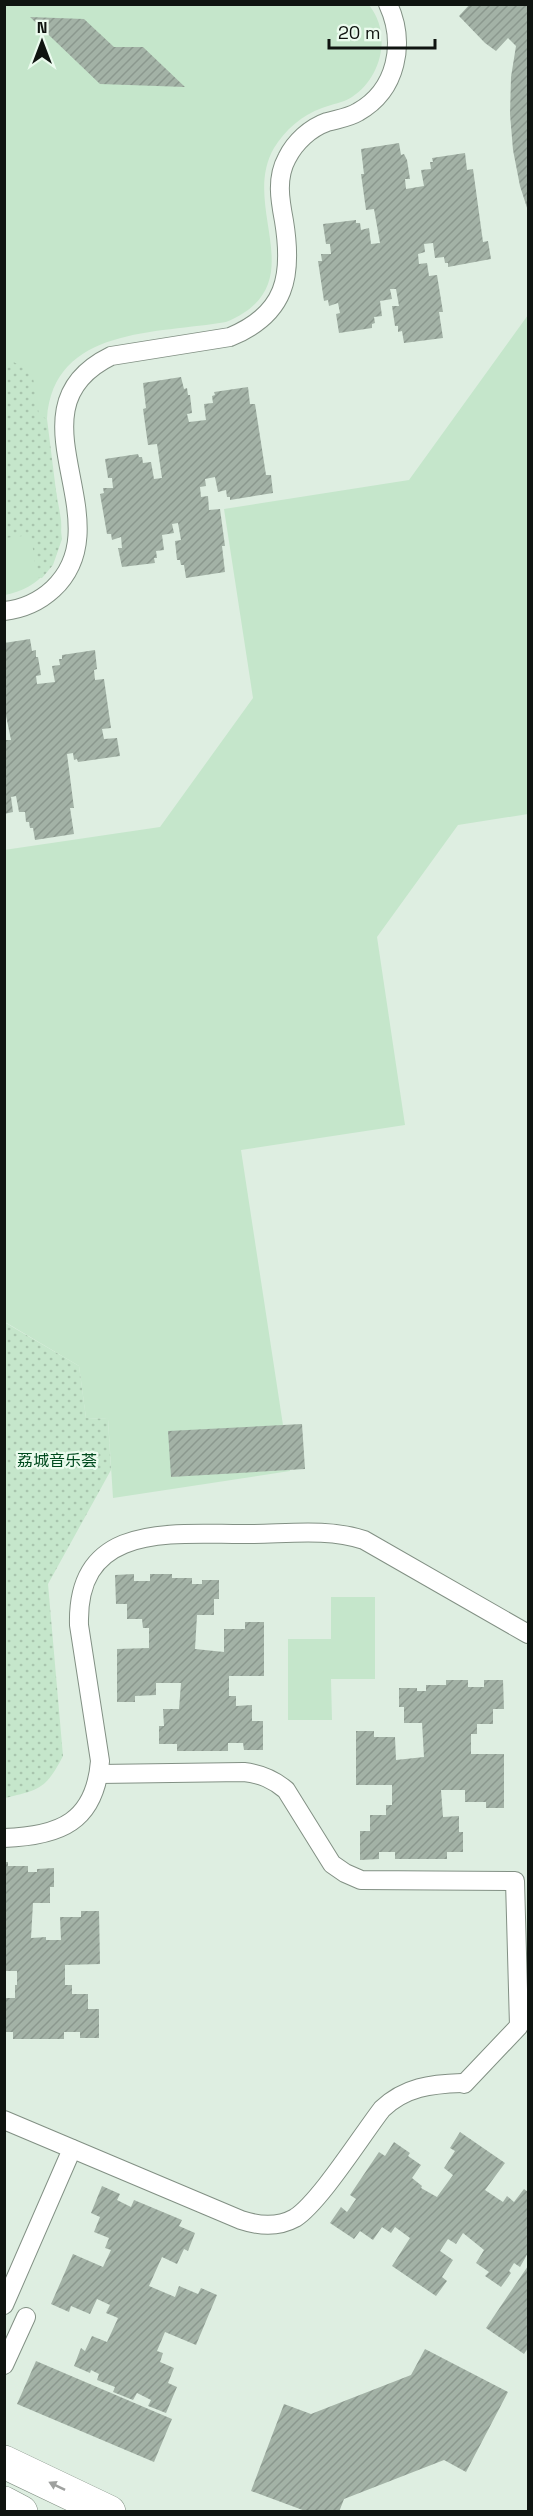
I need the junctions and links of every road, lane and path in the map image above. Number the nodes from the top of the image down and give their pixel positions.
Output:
1 (388, 4) edge
2 (4, 611) edge
3 (528, 1634) edge
4 (99, 1774) junction
5 (4, 1838) edge
6 (4, 2120) edge
7 (72, 2149) junction
8 (4, 2305) edge
9 (26, 2317) dead end
10 (4, 2365) edge
11 (4, 2462) edge
12 (109, 2511) edge

1 - 2 lane
3 - 4 lane
4 - 5 lane
4 - 7 lane
6 - 7 lane
7 - 8 lane
9 - 10 lane
12 -> 11 street

